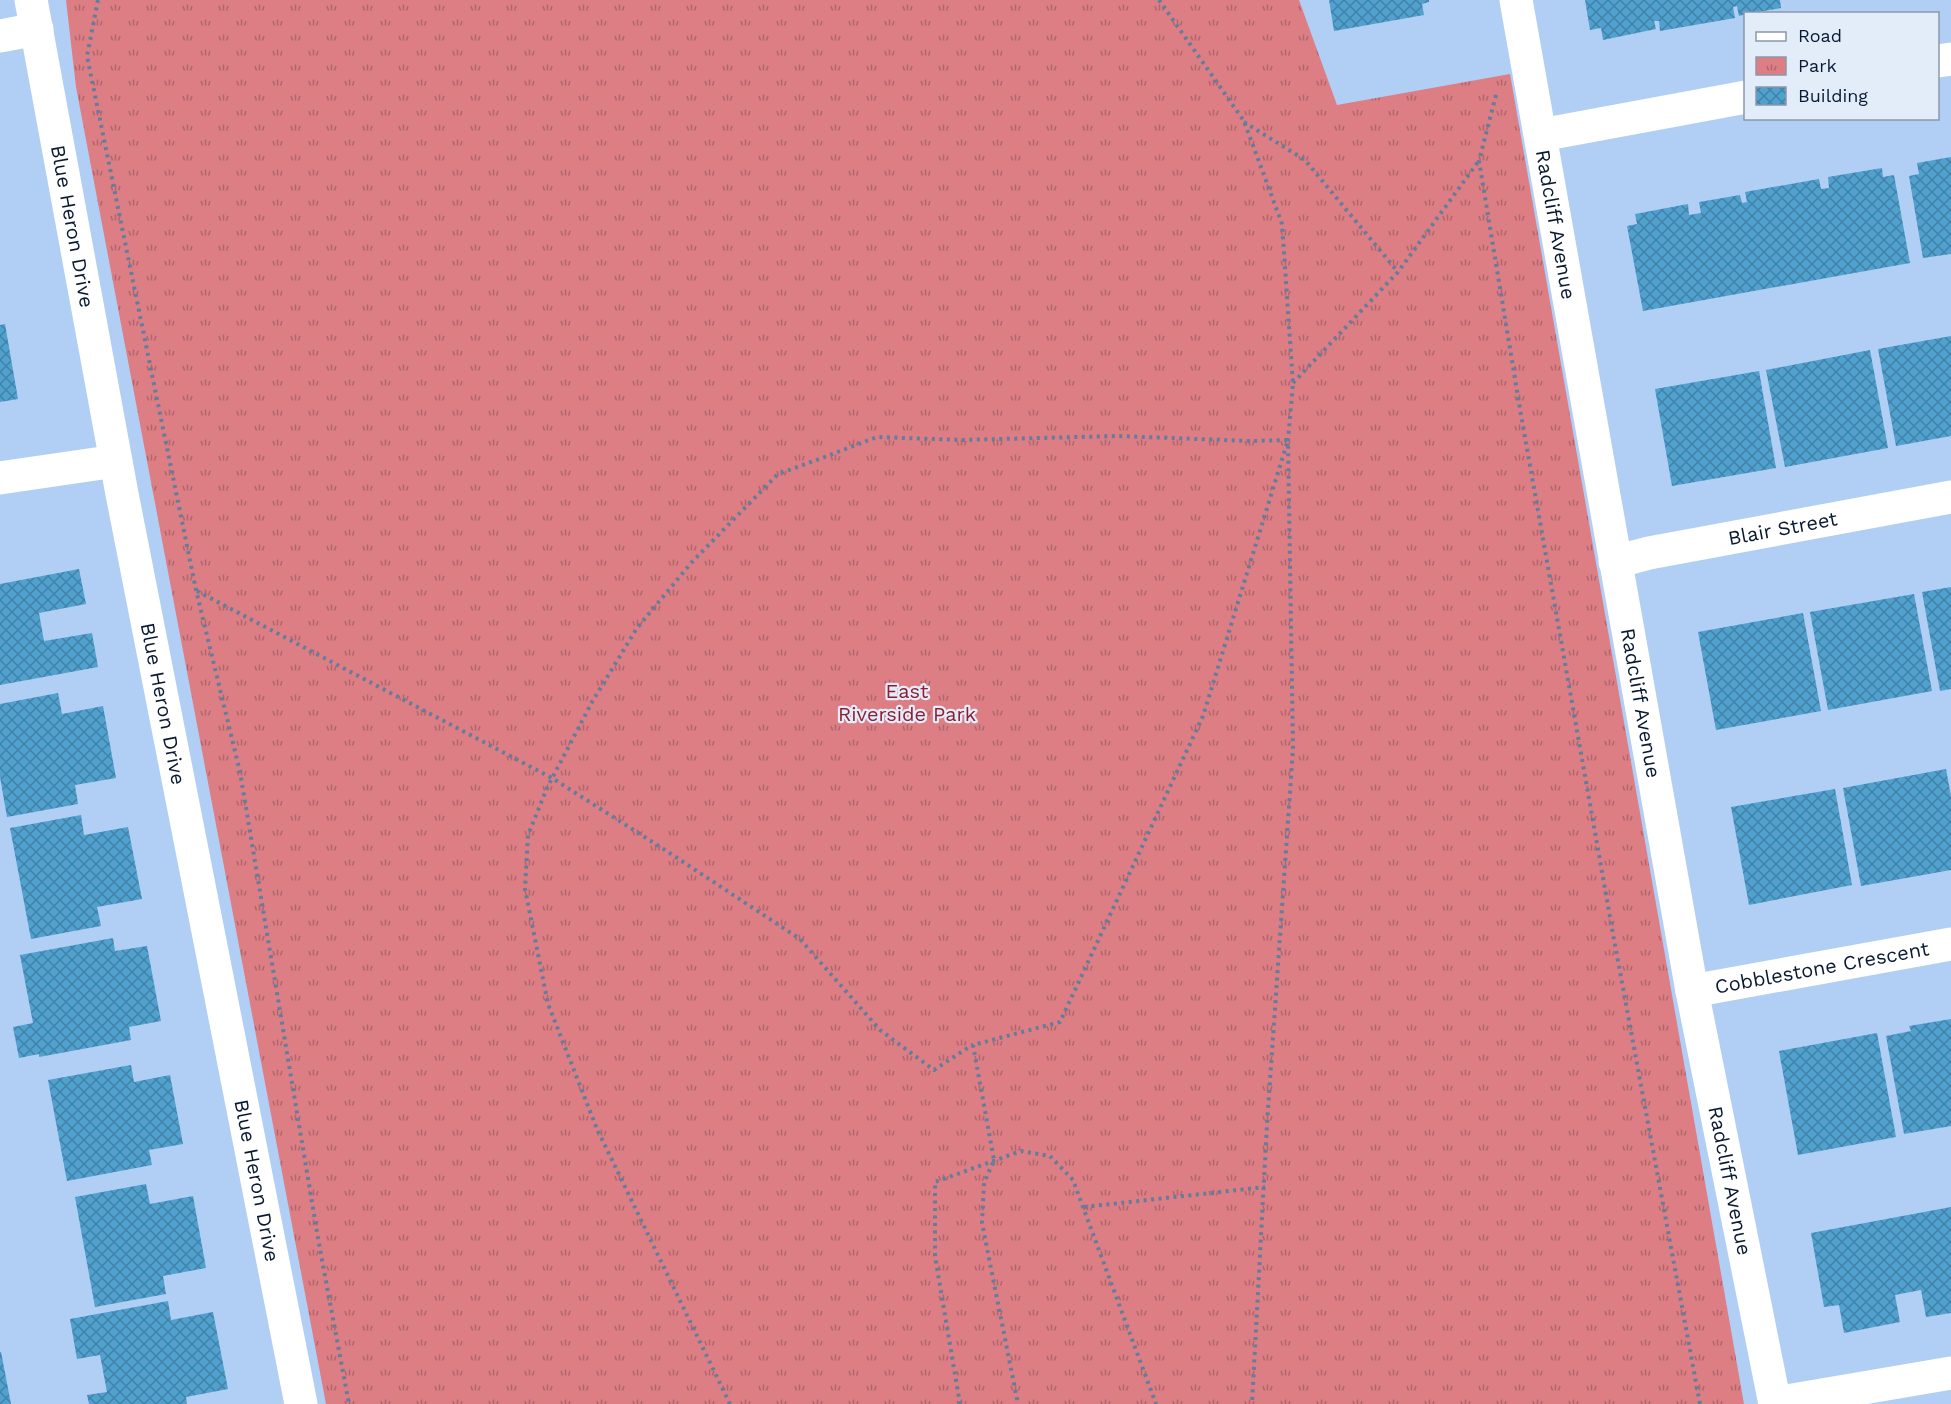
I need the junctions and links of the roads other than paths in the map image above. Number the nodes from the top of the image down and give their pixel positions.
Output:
1 (1516, 0) edge
2 (34, 15) edge
3 (0, 36) edge
4 (1744, 97) edge
5 (1541, 135) junction
6 (116, 461) junction
7 (0, 478) edge
8 (1951, 497) edge
9 (1615, 561) junction
10 (1951, 944) edge
11 (1692, 991) junction
12 (1951, 1373) edge
13 (1775, 1403) edge
14 (301, 1404) edge

1 - 5 street, Radcliff Avenue
2 - 3 street
2 - 6 street, Blue Heron Drive
4 - 5 street
5 - 9 street, Radcliff Avenue
6 - 7 street
6 - 14 street, Blue Heron Drive
8 - 9 street, Blair Street
9 - 11 street, Radcliff Avenue
10 - 11 street, Cobblestone Crescent
11 - 13 street, Radcliff Avenue
12 - 13 street

